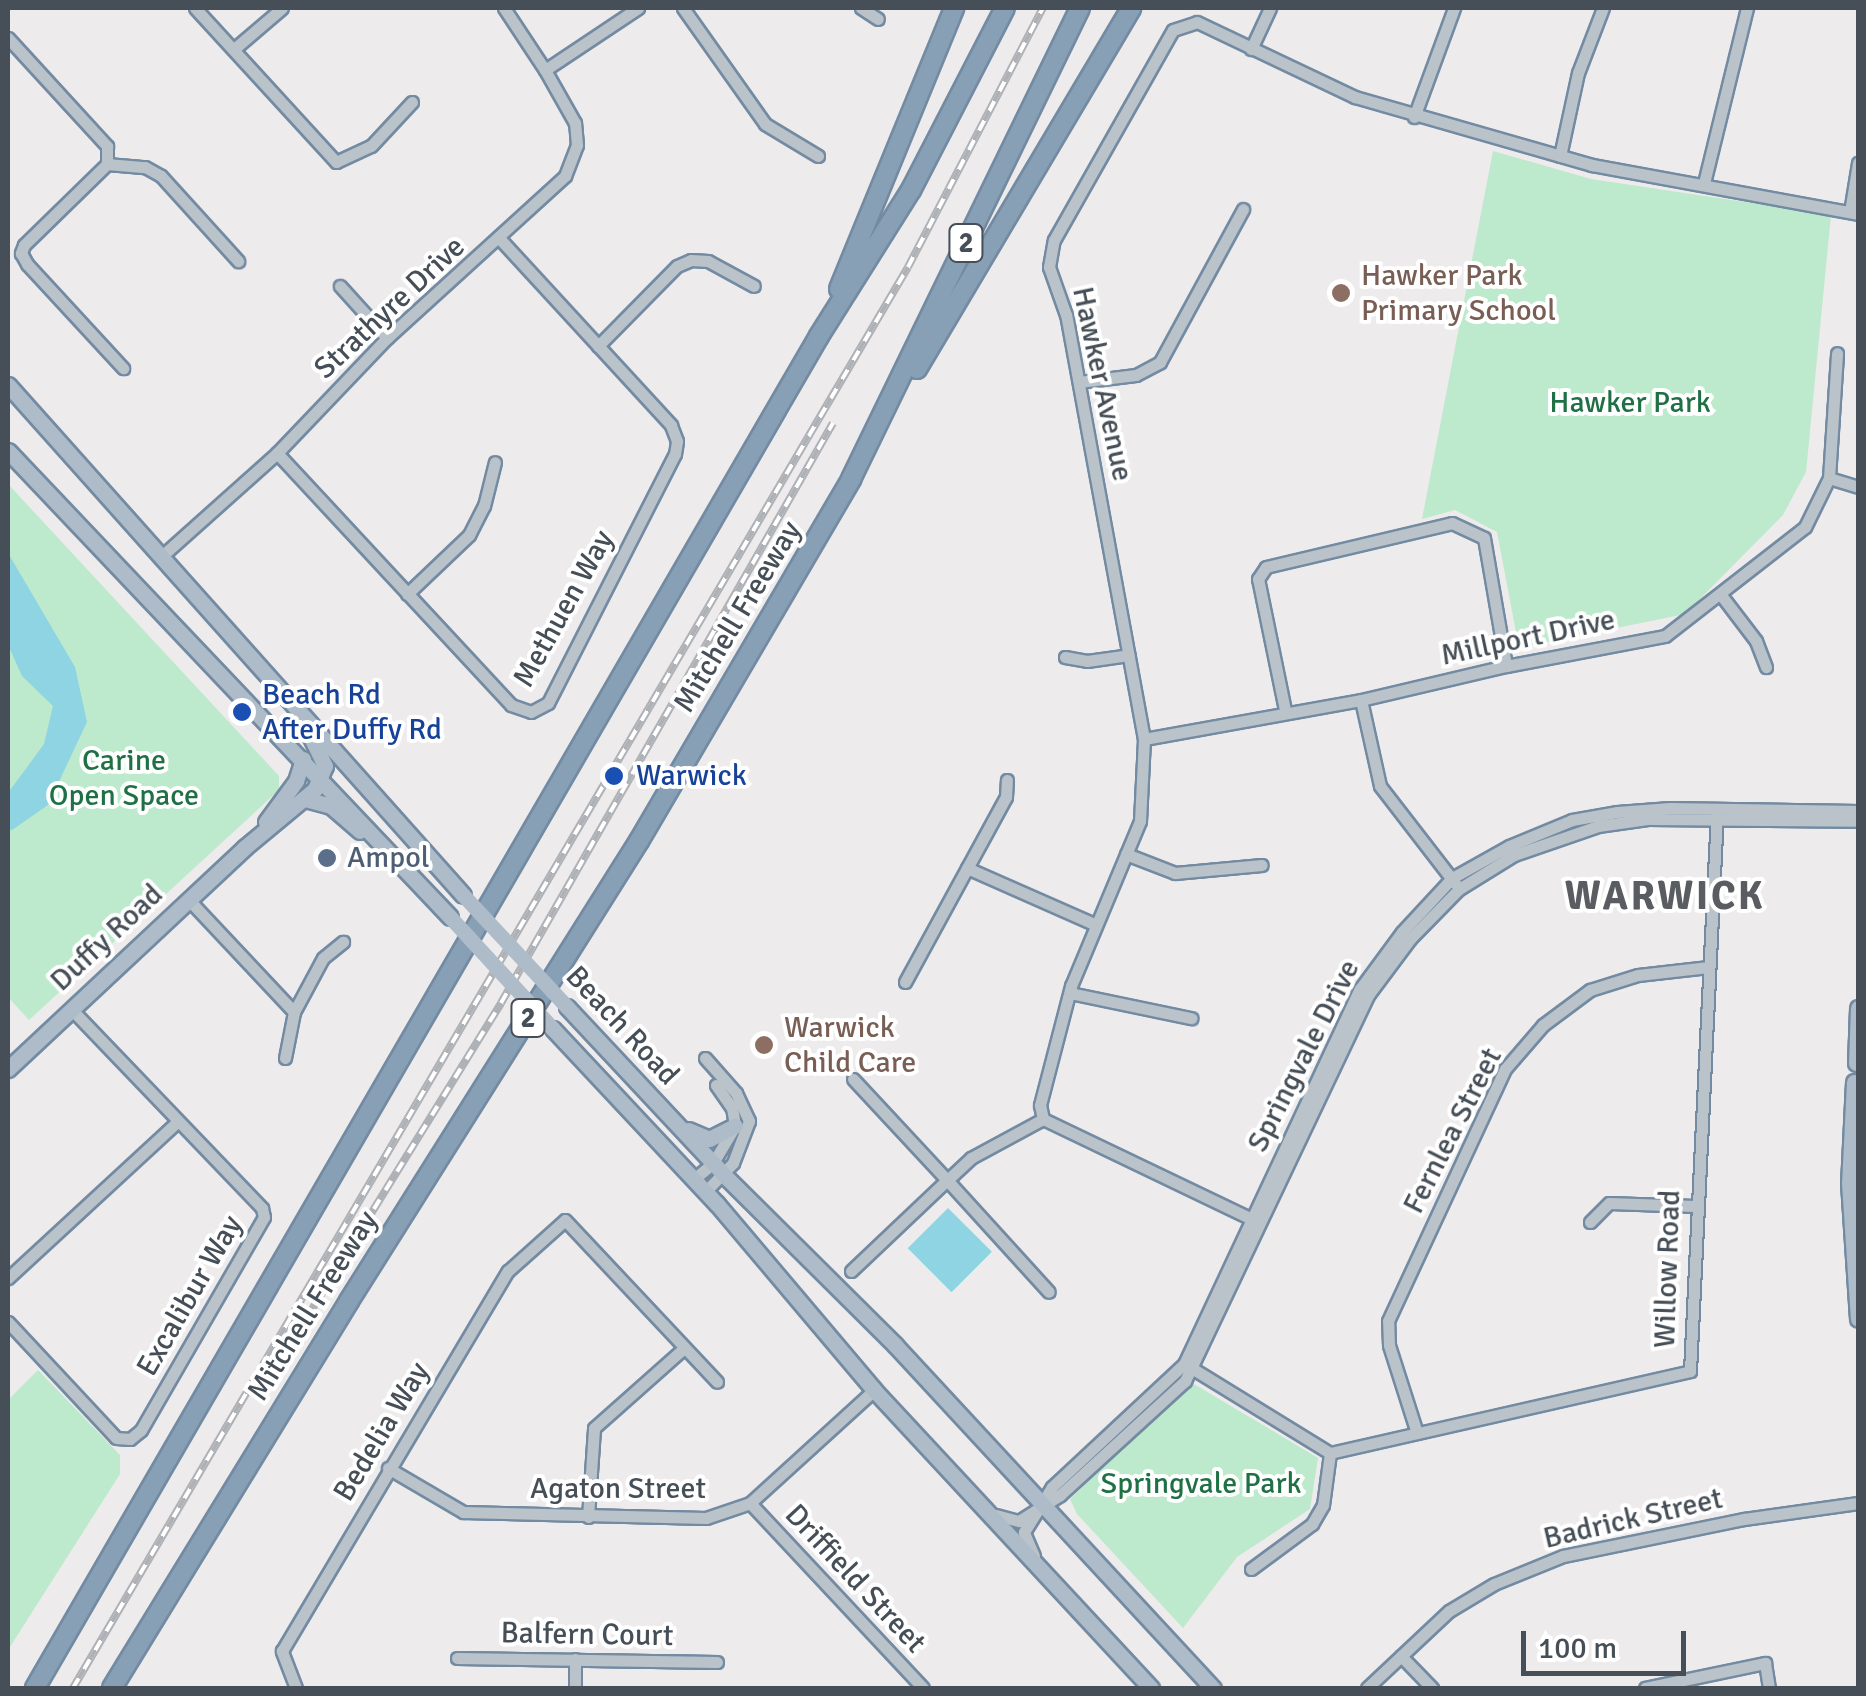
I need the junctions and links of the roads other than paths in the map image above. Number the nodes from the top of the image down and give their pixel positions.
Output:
1 (196, 8) edge
2 (282, 8) edge
3 (504, 8) edge
4 (638, 8) edge
5 (683, 8) edge
6 (861, 8) edge
7 (954, 8) edge
8 (1005, 8) edge
9 (1080, 8) edge
10 (1130, 8) edge
11 (1270, 8) edge
12 (1454, 8) edge
13 (1604, 8) edge
14 (1747, 8) edge
15 (878, 19) dead end
16 (8, 38) edge
17 (1250, 49) junction
18 (234, 50) junction
19 (545, 70) junction
20 (412, 102) dead end
21 (1414, 117) junction
22 (818, 156) dead end
23 (1560, 156) junction
24 (107, 164) junction
25 (1858, 164) edge
26 (1704, 183) junction
27 (1243, 210) dead end
28 (1854, 213) edge
29 (500, 239) junction
30 (238, 261) dead end
31 (340, 286) dead end
32 (754, 286) dead end
33 (820, 336) junction
34 (387, 338) junction
35 (598, 346) junction
36 (1837, 353) dead end
37 (123, 368) dead end
38 (1079, 382) junction
39 (8, 385) edge
40 (8, 451) edge
41 (277, 453) junction
42 (495, 462) dead end
43 (1829, 478) junction
44 (851, 480) junction
45 (1858, 487) edge
46 (163, 555) junction
47 (407, 594) junction
48 (1721, 595) junction
49 (246, 650) junction
50 (1129, 654) junction
51 (1064, 657) dead end
52 (1506, 666) junction
53 (1766, 667) dead end
54 (1361, 700) junction
55 (1285, 710) junction
56 (1144, 738) junction
57 (303, 759) junction
58 (322, 777) junction
59 (1007, 780) dead end
60 (376, 797) junction
61 (305, 799) junction
62 (1858, 811) edge
63 (1716, 814) junction
64 (1858, 821) edge
65 (260, 828) junction
66 (244, 848) junction
67 (1126, 854) junction
68 (1262, 865) dead end
69 (967, 868) junction
70 (419, 883) junction
71 (1455, 883) junction
72 (188, 900) junction
73 (1096, 925) junction
74 (344, 942) dead end
75 (1708, 967) junction
76 (906, 982) dead end
77 (1070, 992) junction
78 (1858, 1008) edge
79 (72, 1010) junction
80 (294, 1012) junction
81 (1191, 1018) dead end
82 (285, 1058) dead end
83 (705, 1058) dead end
84 (1857, 1062) edge
85 (8, 1068) edge
86 (853, 1079) dead end
87 (1856, 1083) edge
88 (716, 1085) dead end
89 (1043, 1120) junction
90 (176, 1124) junction
91 (676, 1124) junction
92 (735, 1126) junction
93 (718, 1169) junction
94 (948, 1180) junction
95 (700, 1185) junction
96 (1695, 1206) junction
97 (1254, 1220) junction
98 (1590, 1222) dead end
99 (851, 1271) dead end
100 (8, 1278) edge
101 (1050, 1292) dead end
102 (1858, 1320) edge
103 (8, 1322) edge
104 (683, 1349) junction
105 (1188, 1367) junction
106 (717, 1382) dead end
107 (874, 1390) junction
108 (1418, 1434) junction
109 (1330, 1453) junction
110 (388, 1468) junction
111 (1858, 1500) edge
112 (750, 1503) junction
113 (981, 1504) junction
114 (1042, 1505) junction
115 (588, 1517) junction
116 (1251, 1569) dead end
117 (1048, 1576) junction
118 (1401, 1656) junction
119 (456, 1658) dead end
120 (575, 1660) junction
121 (717, 1662) dead end
122 (914, 1685) edge
123 (35, 1688) edge
124 (112, 1688) edge
125 (296, 1688) edge
126 (575, 1688) edge
127 (1151, 1688) edge
128 (1213, 1688) edge
129 (1367, 1688) edge
130 (1432, 1688) edge
131 (1645, 1688) edge
132 (1769, 1688) edge

1 - 18 street
2 - 18 street
3 - 19 street, Strathyre Drive
4 - 19 street
5 - 22 street
6 - 15 street
7 - 33 highway
8 - 33 highway, Mitchell Freeway
9 - 44 highway, Mitchell Freeway / 2
10 - 44 highway
11 - 17 street
12 - 21 street
13 - 23 street
14 - 26 street
16 - 24 street
17 - 21 street, Hawker Avenue
17 - 38 street, Hawker Avenue
18 - 20 street
19 - 29 street, Strathyre Drive
21 - 23 street, Hawker Avenue
23 - 26 street, Hawker Avenue
24 - 30 street
24 - 37 street
25 - 28 street
26 - 28 street, Hawker Avenue
27 - 38 street
29 - 34 street, Strathyre Drive
29 - 35 street, Methuen Way
31 - 34 street
32 - 35 street
33 - 123 highway, Mitchell Freeway
34 - 41 street, Strathyre Drive
35 - 47 street, Methuen Way
36 - 43 street
38 - 50 street, Hawker Avenue
39 - 46 main road, Beach Road
40 - 57 main road, Beach Road
41 - 46 street, Strathyre Drive
41 - 47 street, Methuen Way
42 - 47 street
43 - 45 street
43 - 48 street, Millport Drive
44 - 124 highway, Mitchell Freeway / 2
46 - 49 main road, Beach Road
48 - 52 street, Millport Drive
48 - 53 street
49 - 58 main road
49 - 60 main road, Beach Road
50 - 51 street
50 - 56 street, Hawker Avenue
52 - 54 street, Millport Drive
52 - 55 street
54 - 55 street, Millport Drive
54 - 71 street
55 - 56 street, Millport Drive
56 - 67 street, Hawker Avenue
57 - 58 main road, Beach Road
57 - 65 main road
58 - 60 main road
58 - 61 main road, Duffy Road
58 - 65 main road, Duffy Road
58 - 70 main road, Beach Road
59 - 69 street
60 - 91 main road, Beach Road, bridge
61 - 66 main road, Duffy Road
61 - 70 main road
62 - 63 street, Springvale Drive
63 - 64 street, Springvale Drive
63 - 71 street, Springvale Drive
63 - 75 street, Willow Road
65 - 66 main road, Duffy Road
66 - 72 main road, Duffy Road
67 - 68 street
67 - 73 street, Hawker Avenue
69 - 73 street
69 - 76 street
70 - 95 main road, Beach Road, bridge
71 - 97 street, Springvale Drive
72 - 79 main road, Duffy Road
72 - 80 street
73 - 77 street, Hawker Avenue
74 - 80 street
75 - 96 street, Willow Road
75 - 108 street, Fernlea Street
77 - 81 street
77 - 89 street, Hawker Avenue
78 - 84 main road
79 - 85 main road, Duffy Road
79 - 90 street, Excalibur Way
80 - 82 street
83 - 93 street
84 - 87 main road
86 - 94 street
87 - 102 main road
88 - 92 street
89 - 94 street
89 - 97 street
90 - 100 street
90 - 103 street, Excalibur Way
91 - 92 main road
91 - 93 main road, Beach Road
92 - 93 street
93 - 95 street
93 - 114 main road, Beach Road
94 - 99 street
94 - 101 street
95 - 107 main road, Beach Road
96 - 98 street
96 - 108 street, Willow Road
97 - 105 street, Springvale Drive
104 - 106 street
104 - 110 street, Bedelia Way
104 - 115 street
105 - 109 street
105 - 114 street, Springvale Drive
107 - 112 street, Agaton Street
107 - 113 main road, Beach Road
108 - 109 street, Willow Road
109 - 116 street
110 - 115 street, Agaton Street
110 - 125 street, Bedelia Way
111 - 118 street, Badrick Street
112 - 115 street, Agaton Street
112 - 122 street, Driffield Street
113 - 114 street
113 - 117 main road, Beach Road
114 - 117 street, Springvale Drive
114 - 128 main road, Beach Road
117 - 127 main road, Beach Road
118 - 129 street, Badrick Street
118 - 130 street
119 - 120 street, Balfern Court
120 - 121 street, Balfern Court
120 - 126 street
131 - 132 street

